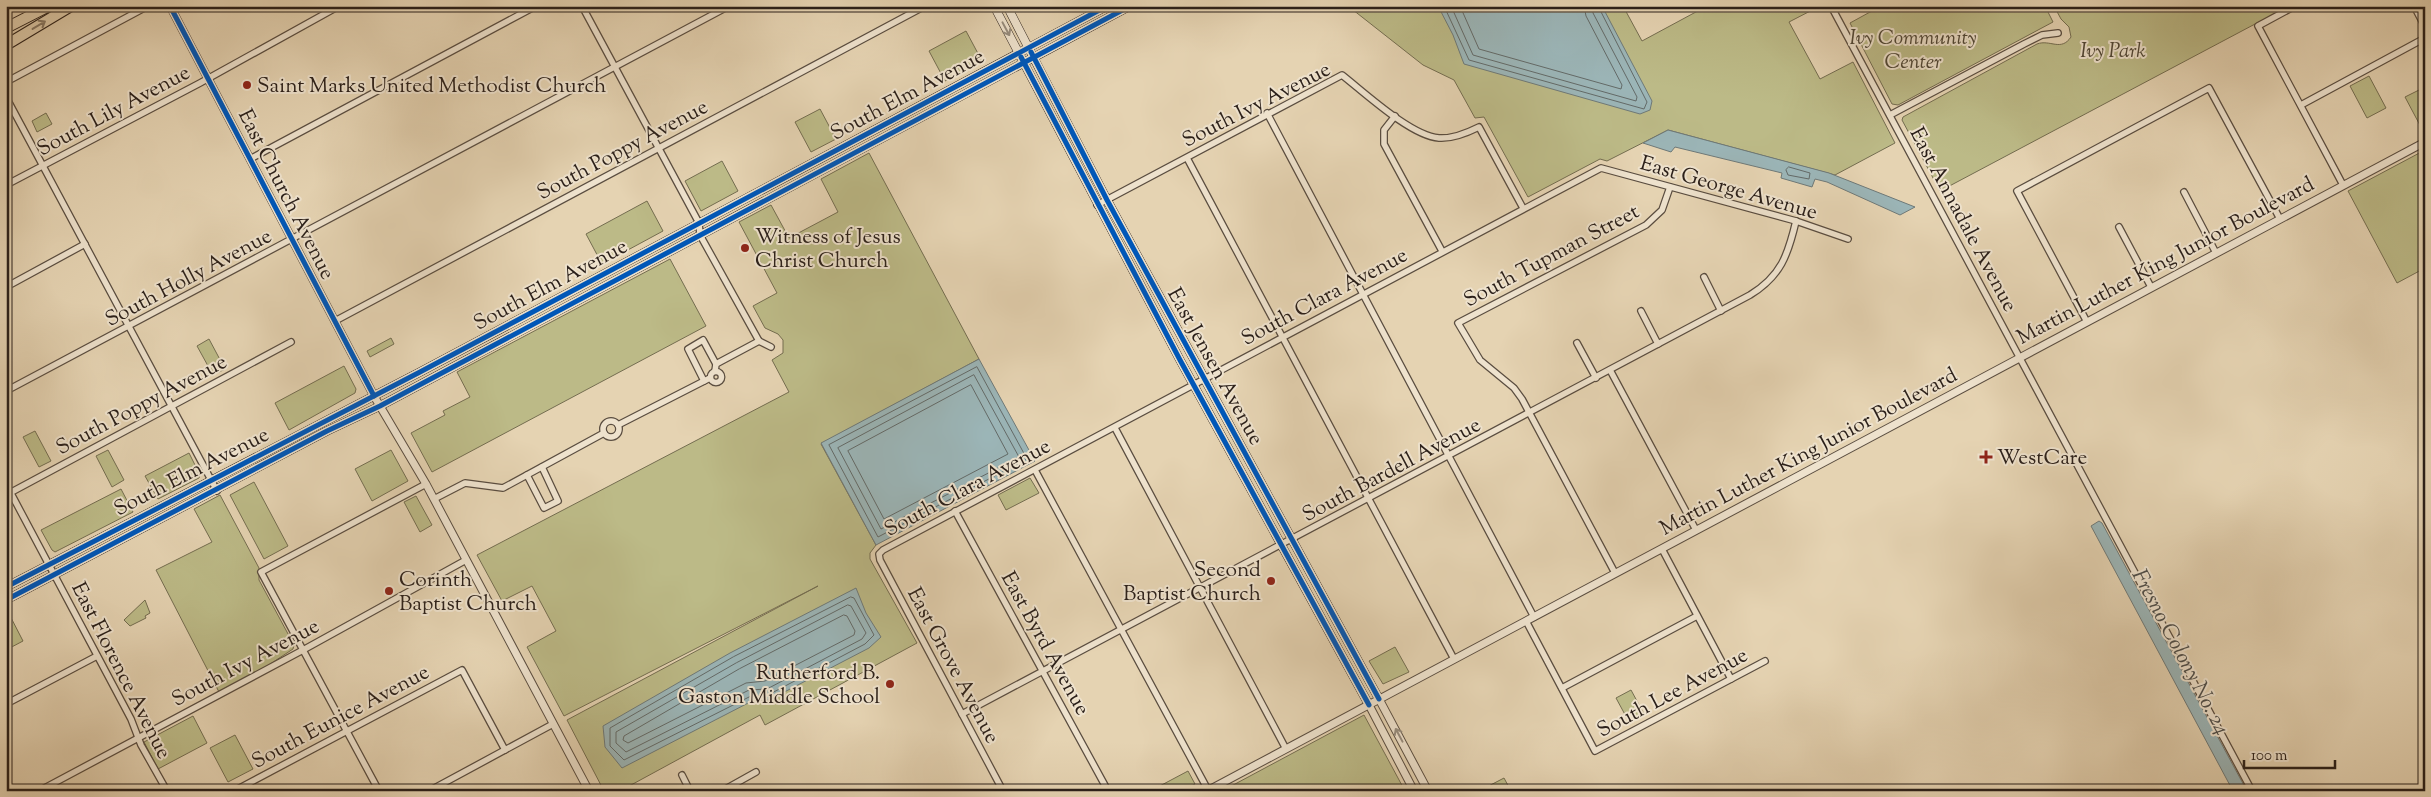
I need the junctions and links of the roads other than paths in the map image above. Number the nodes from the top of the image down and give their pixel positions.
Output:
1 (49, 6) edge
2 (72, 6) edge
3 (148, 6) edge
4 (170, 6) edge
5 (339, 6) edge
6 (536, 6) edge
7 (582, 6) edge
8 (729, 6) edge
9 (925, 6) edge
10 (994, 6) edge
11 (1007, 6) edge
12 (1107, 6) edge
13 (1130, 6) edge
14 (1831, 6) edge
15 (2295, 6) edge
16 (2414, 6) edge
17 (2425, 27) edge
18 (6, 28) edge
19 (2058, 33) dead end
20 (2425, 38) edge
21 (6, 45) edge
22 (1028, 47) junction
23 (1018, 53) junction
24 (1034, 58) junction
25 (1024, 63) junction
26 (615, 68) junction
27 (209, 78) junction
28 (6, 82) edge
29 (6, 96) edge
30 (2300, 105) junction
31 (1267, 113) junction
32 (1890, 115) junction
33 (1395, 116) junction
34 (2425, 142) edge
35 (658, 148) junction
36 (250, 158) junction
37 (1187, 158) junction
38 (43, 165) junction
39 (1600, 168) joint
40 (6, 185) edge
41 (2342, 185) junction
42 (1670, 187) junction
43 (2184, 192) dead end
44 (1107, 200) junction
45 (1097, 205) junction
46 (1523, 208) junction
47 (2280, 219) junction
48 (1796, 221) junction
49 (699, 223) junction
50 (2119, 227) dead end
51 (700, 236) junction
52 (1848, 239) dead end
53 (293, 240) junction
54 (85, 244) junction
55 (1442, 251) junction
56 (2216, 253) junction
57 (1704, 278) dead end
58 (6, 287) edge
59 (2150, 287) junction
60 (1362, 294) junction
61 (1641, 311) dead end
62 (1721, 311) junction
63 (335, 321) junction
64 (2087, 322) junction
65 (129, 326) junction
66 (1283, 337) junction
67 (759, 341) junction
68 (291, 342) dead end
69 (1577, 343) dead end
70 (1658, 344) junction
71 (771, 347) dead end
72 (2019, 358) junction
73 (716, 364) junction
74 (1610, 370) junction
75 (715, 371) junction
76 (710, 378) junction
77 (1204, 378) junction
78 (1596, 378) junction
79 (704, 381) junction
80 (1193, 384) junction
81 (6, 392) edge
82 (374, 396) junction
83 (171, 406) junction
84 (380, 406) junction
85 (1530, 414) junction
86 (618, 425) junction
87 (1115, 428) junction
88 (604, 433) junction
89 (1448, 457) junction
90 (542, 467) junction
91 (1035, 470) junction
92 (526, 476) junction
93 (211, 479) junction
94 (6, 484) edge
95 (426, 484) junction
96 (217, 491) junction
97 (8, 494) edge
98 (434, 499) junction
99 (1368, 499) junction
100 (955, 511) junction
101 (1696, 530) junction
102 (1293, 539) junction
103 (1282, 545) junction
104 (1662, 549) junction
105 (879, 554) joint
106 (466, 560) junction
107 (49, 564) junction
108 (1616, 573) junction
109 (54, 574) junction
110 (6, 587) edge
111 (1200, 589) junction
112 (6, 600) edge
113 (1697, 616) junction
114 (1534, 617) junction
115 (1526, 621) junction
116 (1121, 631) junction
117 (303, 650) junction
118 (97, 656) junction
119 (1454, 659) junction
120 (1764, 661) dead end
121 (1043, 671) junction
122 (1731, 679) junction
123 (1562, 688) junction
124 (1379, 699) junction
125 (6, 704) edge
126 (1368, 705) junction
127 (962, 714) junction
128 (553, 724) junction
129 (347, 731) junction
130 (138, 738) junction
131 (1286, 748) junction
132 (505, 750) junction
133 (756, 772) dead end
134 (682, 775) dead end
135 (38, 791) edge
136 (167, 791) edge
137 (234, 791) edge
138 (379, 791) edge
139 (428, 791) edge
140 (589, 791) edge
141 (690, 791) edge
142 (722, 791) edge
143 (1003, 791) edge
144 (1108, 791) edge
145 (1207, 791) edge
146 (1414, 791) edge
147 (1428, 791) edge
148 (2252, 791) edge

1 - 18 highway
21 -> 2 highway
3 - 28 street
4 - 27 street, East Church Avenue
5 - 27 street, South Lily Avenue
6 - 36 street
7 - 26 street
8 - 26 street, South Holly Avenue
9 - 35 street, South Poppy Avenue
10 -> 23 main road, East Jensen Avenue
11 - 22 main road, East Jensen Avenue
12 - 22 main road, South Elm Avenue
13 - 24 main road, South Elm Avenue
14 - 32 street, East Annadale Avenue
15 - 30 street
16 - 17 street
19 - 32 street
20 - 30 street
22 - 23 main road, South Elm Avenue
22 - 24 main road, East Jensen Avenue
23 - 25 main road, East Jensen Avenue
23 - 49 main road, South Elm Avenue
24 - 25 main road, South Elm Avenue
24 - 44 main road, East Jensen Avenue
25 - 45 main road, East Jensen Avenue
25 - 51 main road, South Elm Avenue
26 - 35 street
26 - 53 street, South Holly Avenue
27 - 36 street, East Church Avenue
27 - 38 street, South Lily Avenue
29 - 38 street
30 - 41 street
31 - 33 street, South Ivy Avenue
31 - 37 street, South Ivy Avenue
31 - 60 street
32 - 72 street, East Annadale Avenue
33 - 46 street, South Ivy Avenue
33 - 55 street
34 - 41 street, Martin Luther King Junior Boulevard
35 - 49 street
35 - 63 street, South Poppy Avenue
36 - 53 street, East Church Avenue
37 - 44 street, South Ivy Avenue
37 - 66 street
38 - 40 street, South Lily Avenue
38 - 54 street
39 - 42 street, East George Avenue
39 - 46 street, South Clara Avenue
41 - 47 street, Martin Luther King Junior Boulevard
42 - 48 street, East George Avenue
42 - 85 street, South Tupman Street
43 - 56 street
44 - 45 street, South Ivy Avenue
44 - 77 main road, East Jensen Avenue
45 - 80 main road, East Jensen Avenue
46 - 55 street, South Clara Avenue
47 - 56 street, Martin Luther King Junior Boulevard
47 - 64 street
48 - 52 street, East George Avenue
48 - 62 street, South Bardell Avenue
49 - 51 street
49 - 82 main road, South Elm Avenue
50 - 59 street
51 - 67 street
51 - 84 main road, South Elm Avenue
53 - 63 street, East Church Avenue
53 - 65 street, South Holly Avenue
54 - 58 street
54 - 65 street
55 - 60 street, South Clara Avenue
56 - 59 street, Martin Luther King Junior Boulevard
57 - 62 street
59 - 64 street, Martin Luther King Junior Boulevard
60 - 66 street, South Clara Avenue
60 - 89 street
61 - 70 street
62 - 70 street, South Bardell Avenue
63 - 82 street, East Church Avenue
64 - 72 street, Martin Luther King Junior Boulevard
65 - 81 street, South Holly Avenue
65 - 83 street
66 - 77 street, South Clara Avenue
66 - 99 street
67 - 71 street
67 - 73 street
68 - 83 street, South Poppy Avenue
69 - 78 street
70 - 74 street, South Bardell Avenue
72 - 101 street, Martin Luther King Junior Boulevard
72 - 148 street, East Annadale Avenue
73 - 75 street
73 - 79 street
74 - 78 street, South Bardell Avenue
74 - 101 street
75 - 76 street
75 - 76 street
76 - 79 street
77 - 80 street, South Clara Avenue
77 - 102 main road, East Jensen Avenue
78 - 85 street, South Bardell Avenue
79 - 86 street
80 - 87 street, South Clara Avenue
80 - 103 main road, East Jensen Avenue
82 - 84 street, East Church Avenue
82 - 93 main road, South Elm Avenue
83 - 93 street
83 - 97 street, South Poppy Avenue
84 - 95 street, East Church Avenue
84 - 96 main road, South Elm Avenue
85 - 89 street, South Bardell Avenue
85 - 108 street
86 - 88 street
86 - 88 street
87 - 91 street, South Clara Avenue
87 - 111 street
88 - 90 street
89 - 99 street, South Bardell Avenue
89 - 114 street
90 - 92 street
90 - 92 street
91 - 100 street, South Clara Avenue
91 - 116 street
92 - 98 street
93 - 96 street
93 - 107 main road, South Elm Avenue
94 - 97 street, East Florence Avenue
95 - 98 street, East Church Avenue
95 - 117 street
96 - 109 main road, South Elm Avenue
97 - 107 street, East Florence Avenue
98 - 106 street, East Church Avenue
99 - 102 street, South Bardell Avenue
99 - 119 street
100 - 105 street, South Clara Avenue
100 - 121 street, East Byrd Avenue
101 - 104 street, Martin Luther King Junior Boulevard
102 - 103 street, South Bardell Avenue
102 - 124 main road, East Jensen Avenue
103 - 111 street, South Bardell Avenue
103 - 126 main road, East Jensen Avenue
104 - 108 street, Martin Luther King Junior Boulevard
104 - 113 street
105 - 127 street, East Grove Avenue
106 - 117 street, South Ivy Avenue
106 - 128 street, East Church Avenue
107 - 109 street, East Florence Avenue
107 - 110 main road, South Elm Avenue
108 - 114 street, Martin Luther King Junior Boulevard
109 - 112 main road, South Elm Avenue
109 - 118 street, East Florence Avenue
111 - 116 street, South Bardell Avenue
111 - 131 street
113 - 122 street
113 - 123 street
114 - 115 street, Martin Luther King Junior Boulevard
115 - 119 street, Martin Luther King Junior Boulevard
115 - 123 street
116 - 121 street, South Bardell Avenue
116 - 145 street
117 - 129 street
117 - 130 street, South Ivy Avenue
118 - 125 street
118 - 130 street, East Florence Avenue
119 - 124 street, Martin Luther King Junior Boulevard
120 - 122 street, South Lee Avenue
121 - 127 street, South Bardell Avenue
121 - 144 street, East Byrd Avenue
122 - 123 street, South Lee Avenue
124 - 126 street, Martin Luther King Junior Boulevard
147 -> 124 street, East Jensen Avenue
126 - 131 street, Martin Luther King Junior Boulevard
126 - 146 street, East Jensen Avenue
127 - 143 street, East Grove Avenue
128 - 132 street
128 - 140 street, East Church Avenue
129 - 132 street, South Eunice Avenue
129 - 137 street, South Eunice Avenue
129 - 138 street
130 - 135 street, South Ivy Avenue
130 - 136 street, East Florence Avenue
131 - 145 street, Martin Luther King Junior Boulevard
132 - 139 street
133 - 142 street
134 - 141 street

